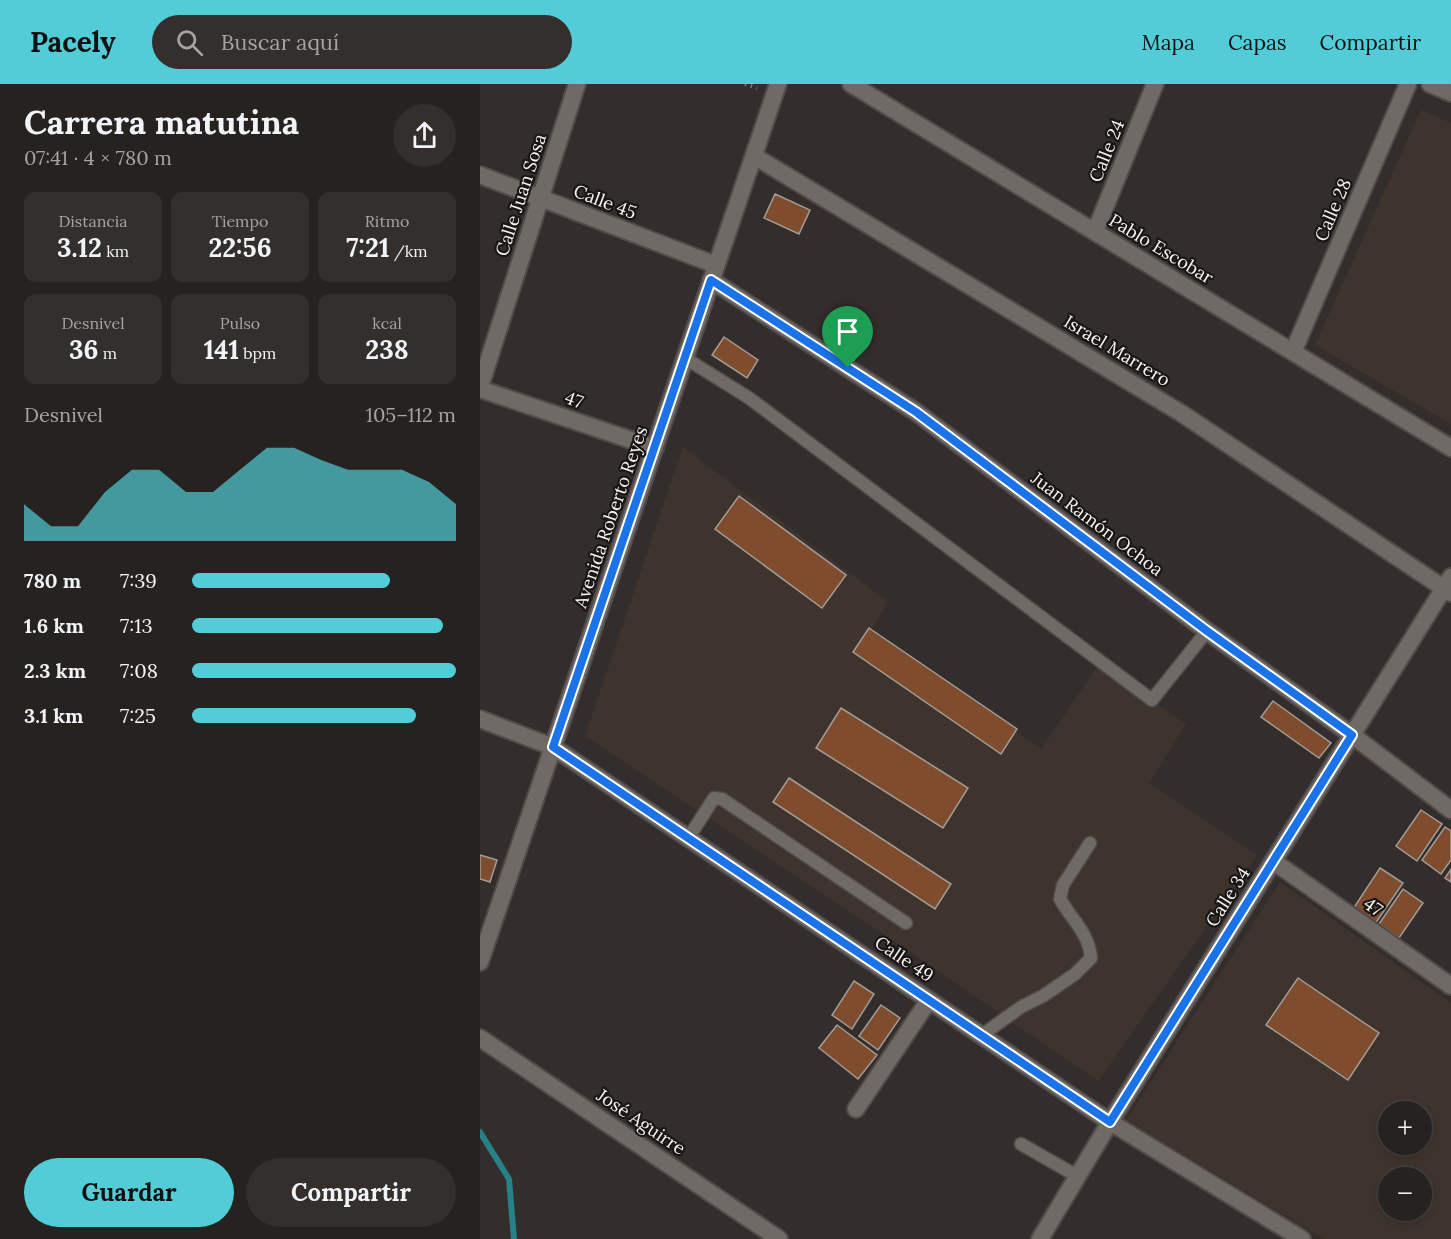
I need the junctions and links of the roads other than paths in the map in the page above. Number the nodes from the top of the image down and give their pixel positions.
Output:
1 (577, 84) edge
2 (778, 84) edge
3 (851, 84) edge
4 (1155, 84) edge
5 (1408, 84) edge
6 (1430, 84) edge
7 (1451, 93) edge
8 (754, 156) junction
9 (480, 175) edge
10 (541, 198) junction
11 (1095, 232) junction
12 (714, 273) junction
13 (1293, 352) junction
14 (685, 358) junction
15 (480, 388) edge
16 (1451, 447) edge
17 (655, 448) junction
18 (1449, 586) edge
19 (1207, 631) junction
20 (480, 719) edge
21 (1352, 735) junction
22 (553, 747) junction
23 (1451, 810) edge
24 (689, 837) junction
25 (1090, 843) dead end
26 (1274, 861) junction
27 (906, 923) dead end
28 (480, 962) edge
29 (1451, 986) edge
30 (929, 1000) junction
31 (982, 1035) junction
32 (480, 1038) edge
33 (856, 1109) dead end
34 (1110, 1122) junction
35 (1020, 1144) dead end
36 (1077, 1176) junction
37 (1292, 1236) edge
38 (771, 1237) edge
39 (1040, 1239) edge

1 - 10 street, Calle Juan Sosa
2 - 8 street, Avenida Roberto Reyes
3 - 11 street, Pablo Escobar
4 - 11 street, Calle 24
5 - 13 street, Calle 28
6 - 7 street
8 - 12 street, Avenida Roberto Reyes
8 - 18 street, Israel Marrero
9 - 10 street, Calle 45
10 - 12 street, Calle 45
10 - 15 street, Calle Juan Sosa
11 - 13 street, Pablo Escobar
12 - 14 street, Avenida Roberto Reyes
12 - 19 street, Juan Ramón Ochoa
13 - 16 street, Pablo Escobar
14 - 17 street, Avenida Roberto Reyes
14 - 19 lane
15 - 17 street, 47
17 - 22 street, Avenida Roberto Reyes
18 - 21 street, Calle 34
19 - 21 street, Juan Ramón Ochoa
20 - 22 street, Calle 49
21 - 23 street, Juan Ramón Ochoa
21 - 26 street, Calle 34
22 - 24 street, Calle 49
22 - 28 street, Avenida Roberto Reyes
24 - 27 lane
24 - 30 street, Calle 49
25 - 31 lane
26 - 29 street, 47
26 - 34 street, Calle 34
30 - 31 street, Calle 49
30 - 33 street
31 - 34 street, Calle 49
32 - 38 street, José Aguirre
34 - 36 street, Calle 34
34 - 37 street, Calle 49
35 - 36 lane
36 - 39 street, Calle 34

